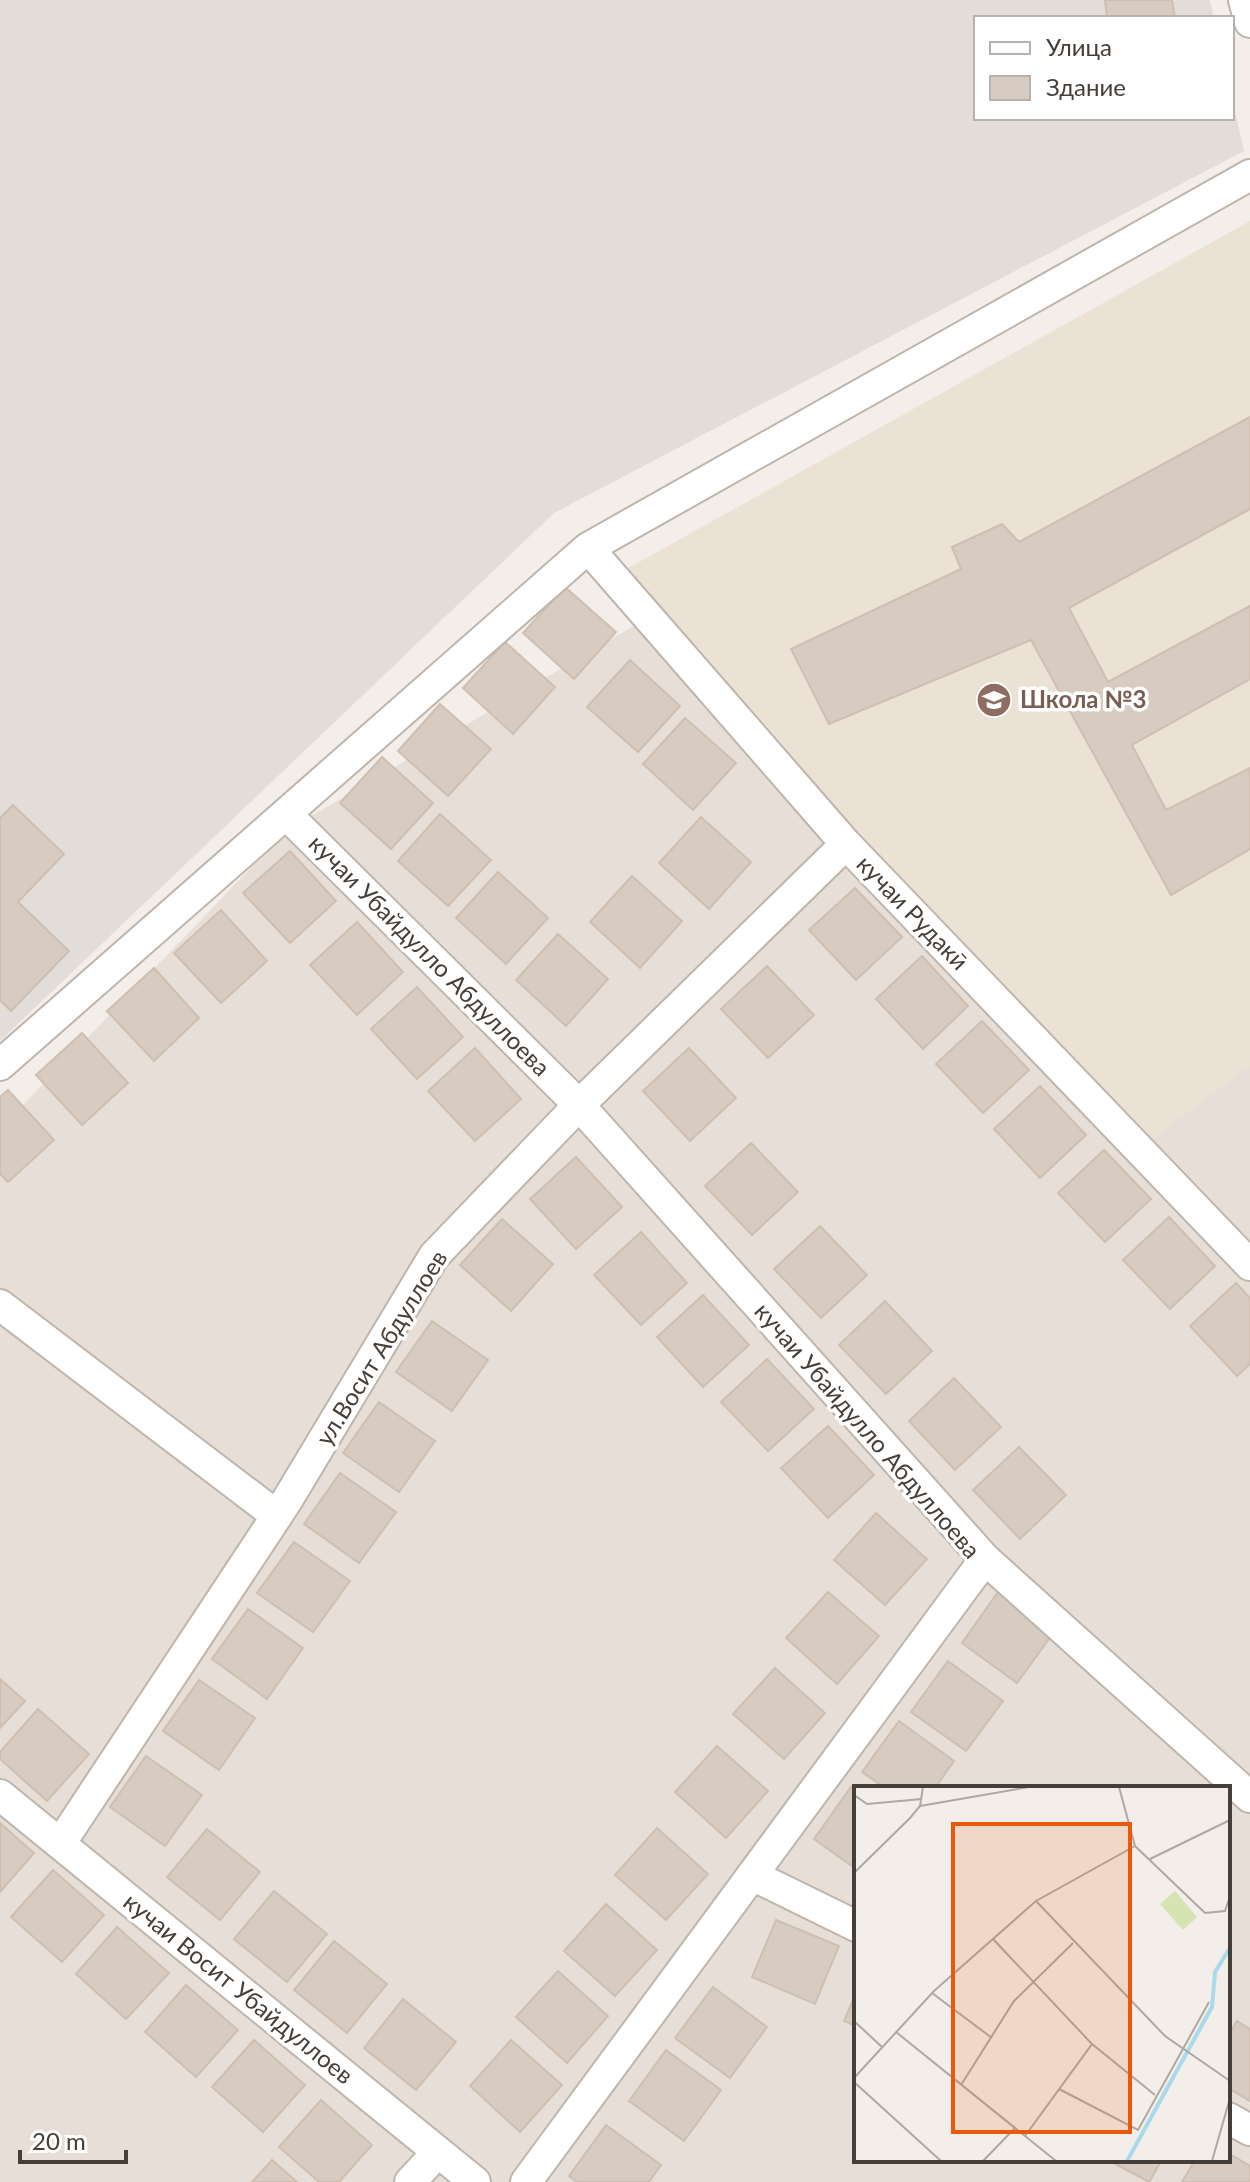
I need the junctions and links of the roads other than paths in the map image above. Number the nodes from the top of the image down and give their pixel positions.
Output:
1 (1244, 0) edge
2 (1250, 22) edge
3 (1250, 175) edge
4 (588, 548) junction
5 (286, 814) junction
6 (846, 844) junction
7 (0, 1065) edge
8 (579, 1105) junction
9 (1250, 1265) edge
10 (0, 1305) edge
11 (277, 1516) junction
12 (985, 1559) junction
13 (0, 1795) edge
14 (1250, 1797) edge
15 (60, 1844) junction
16 (752, 1875) junction
17 (854, 1925) edge
18 (1230, 2119) edge
19 (1250, 2130) edge
20 (438, 2152) junction
21 (410, 2182) edge
22 (475, 2182) edge
23 (526, 2182) edge

1 - 2 street
3 - 4 street
4 - 5 street
4 - 6 street, кучаи Рудакӣ
5 - 7 street
5 - 8 street, кучаи Убайдулло Абдуллоева
6 - 8 street, ул.Восит Абдуллоев
6 - 9 street, кучаи Рудакӣ
8 - 11 street, ул.Восит Абдуллоев
8 - 12 street, кучаи Убайдулло Абдуллоева
10 - 11 street
11 - 15 street, ул.Восит Абдуллоев
12 - 14 street
12 - 16 street, кучаи Убайдулло Абдуллоева
13 - 15 street, кучаи Восит Убайдуллоев
15 - 20 street, кучаи Восит Убайдуллоев
16 - 17 street
16 - 23 street, кучаи Убайдулло Абдуллоева
18 - 19 street
20 - 21 street
20 - 22 street, кучаи Восит Убайдуллоев

